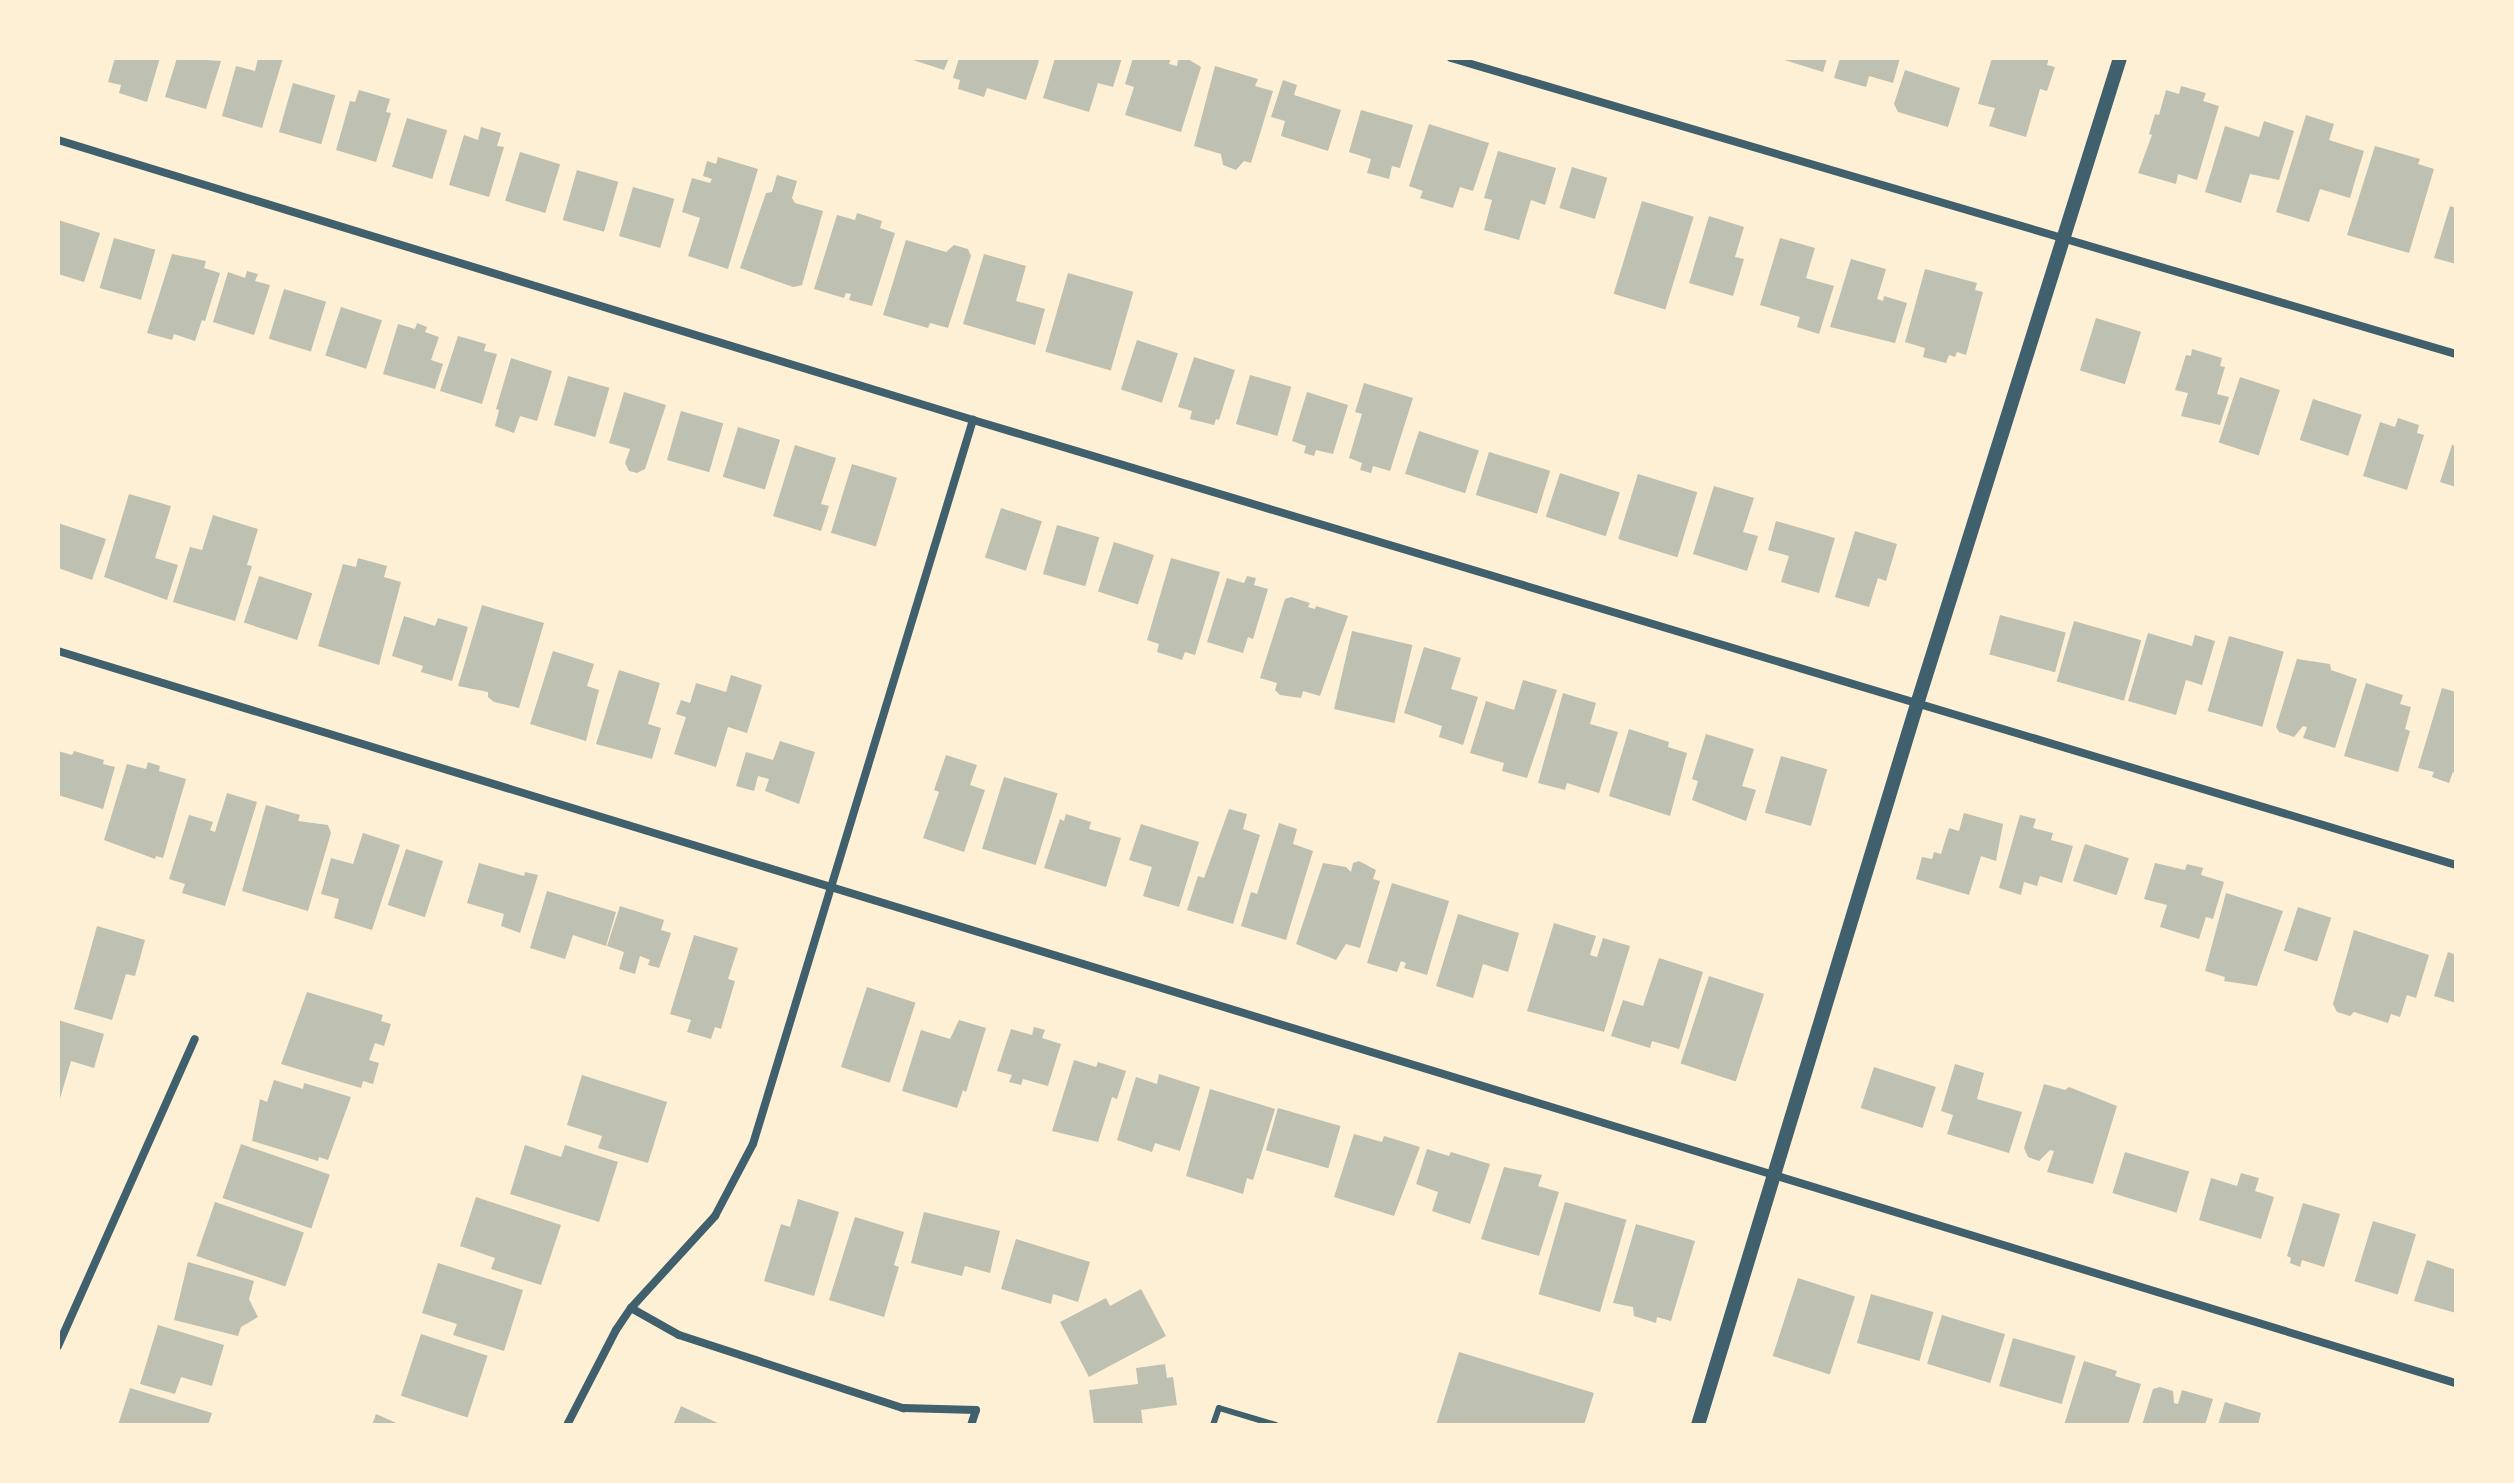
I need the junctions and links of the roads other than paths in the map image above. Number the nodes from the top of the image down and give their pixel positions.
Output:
1 (1451, 58) edge
2 (2120, 58) edge
3 (58, 140) edge
4 (2065, 240) junction
5 (2456, 354) edge
6 (973, 420) junction
7 (58, 651) edge
8 (1918, 701) junction
9 (2456, 865) edge
10 (832, 887) junction
11 (195, 1039) dead end
12 (1773, 1176) junction
13 (631, 1308) junction
14 (58, 1346) edge
15 (2456, 1383) edge
16 (567, 1425) edge
17 (971, 1425) edge
18 (1213, 1425) edge
19 (1276, 1425) edge
20 (1698, 1425) edge

1 - 4 street
2 - 4 street
3 - 6 street
4 - 5 street
4 - 8 street
6 - 8 street
6 - 10 street
7 - 10 street
8 - 9 street
8 - 12 street
10 - 12 street
10 - 13 street
11 - 14 street
12 - 15 street
12 - 20 street
13 - 16 street
13 - 17 street
18 - 19 lane

